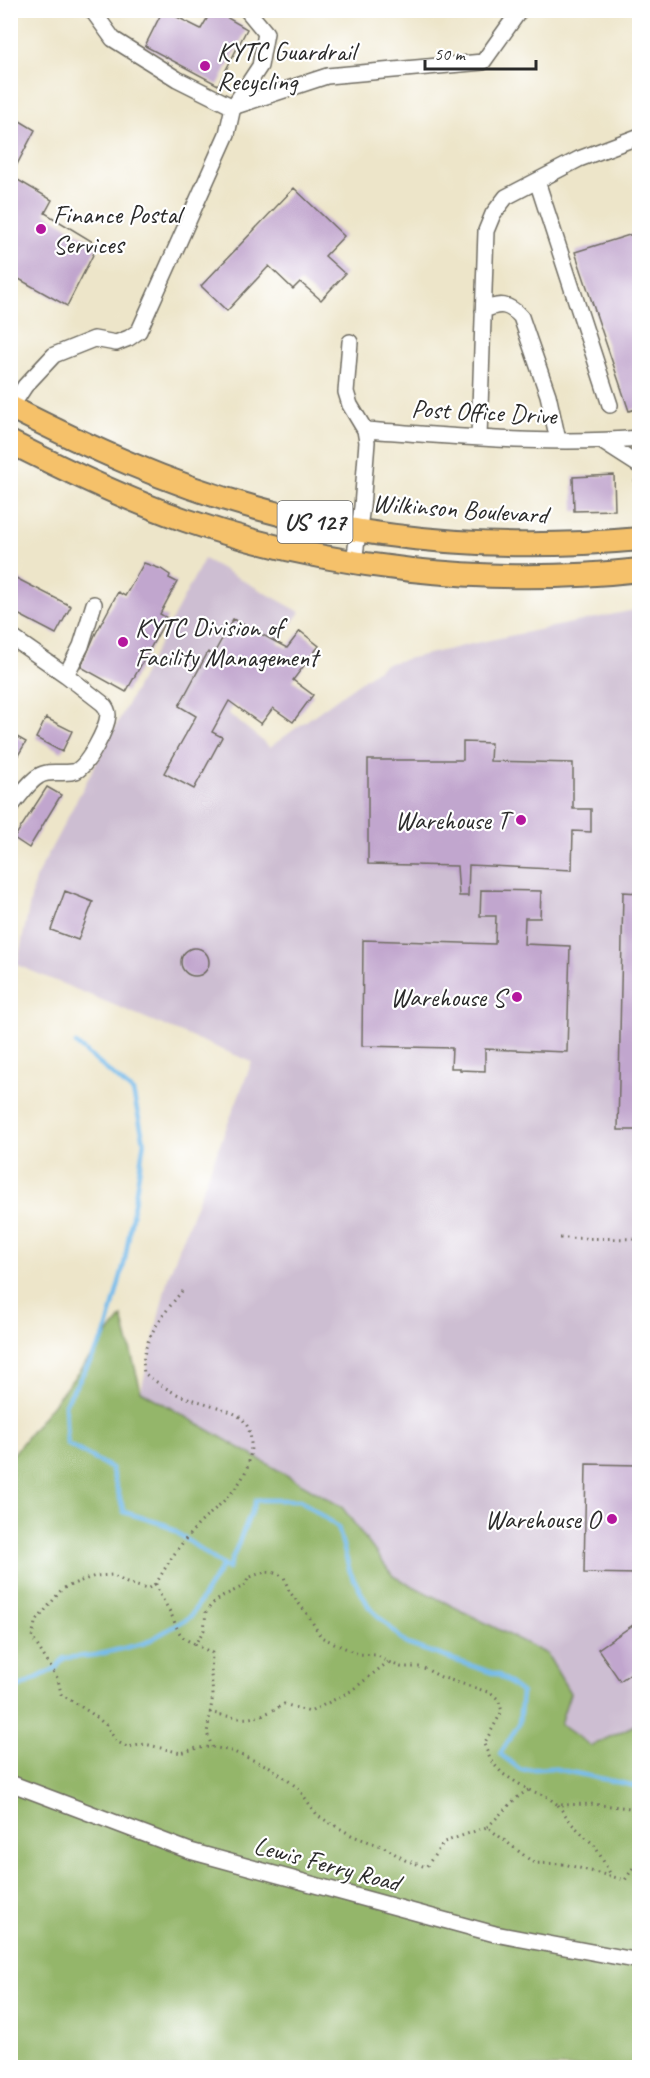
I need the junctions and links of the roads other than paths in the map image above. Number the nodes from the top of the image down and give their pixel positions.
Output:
1 (92, 10) edge
2 (247, 10) edge
3 (520, 10) edge
4 (233, 106) junction
5 (639, 136) edge
6 (537, 181) junction
7 (483, 311) junction
8 (350, 342) dead end
9 (609, 405) dead end
10 (11, 408) edge
11 (365, 430) junction
12 (479, 437) junction
13 (639, 438) edge
14 (558, 440) junction
15 (601, 441) junction
16 (10, 442) edge
17 (637, 472) edge
18 (357, 530) junction
19 (639, 539) edge
20 (354, 561) junction
21 (639, 570) edge
22 (94, 604) dead end
23 (10, 636) edge
24 (66, 675) junction
25 (10, 807) edge
26 (10, 1783) edge
27 (639, 1961) edge

1 - 4 street
2 - 4 street
3 - 4 street
4 - 10 street
5 - 6 street
6 - 7 street
6 - 9 street
7 - 12 street
7 - 14 street
8 - 11 street
10 - 18 highway, Wilkinson Boulevard / US 127
11 - 12 street, Post Office Drive
11 - 18 street
12 - 14 street, Post Office Drive
13 - 15 street, Post Office Drive
14 - 15 street, Post Office Drive
15 - 17 street
16 - 20 highway, US 127
18 - 19 highway, Wilkinson Boulevard / US 127
18 - 20 street
20 - 21 highway, US 127
22 - 24 street
23 - 24 street
24 - 25 street
26 - 27 street, Lewis Ferry Road

